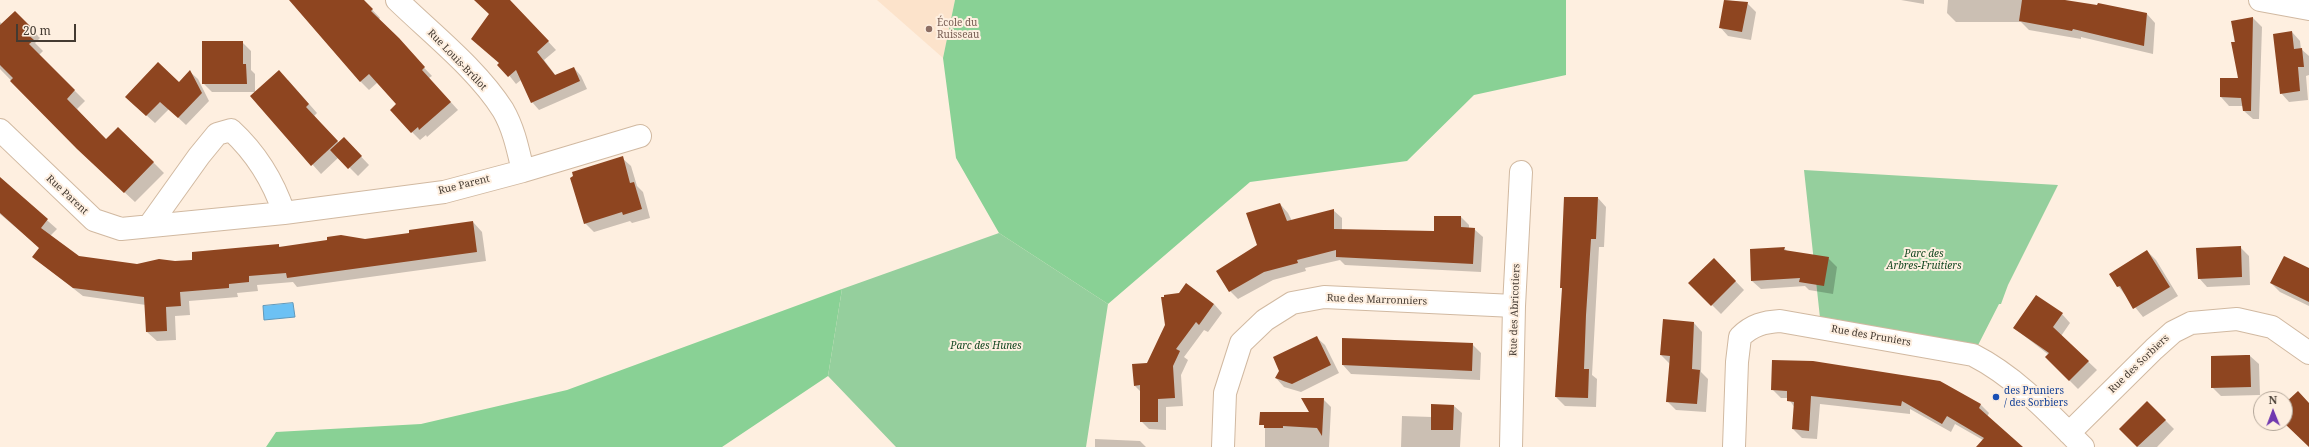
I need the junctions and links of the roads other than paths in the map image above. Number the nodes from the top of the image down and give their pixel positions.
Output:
1 (397, 0) edge
2 (2260, 0) edge
3 (2309, 9) edge
4 (0, 130) edge
5 (640, 136) dead end
6 (523, 171) junction
7 (1522, 172) dead end
8 (284, 213) junction
9 (149, 226) junction
10 (1514, 306) junction
11 (2309, 353) edge
12 (2076, 440) edge
13 (1223, 447) edge
14 (1512, 447) edge
15 (1734, 447) edge

1 - 6 street, Rue Louis-Brûlot
2 - 3 street
4 - 9 street, Rue Parent
5 - 6 street, Rue Parent
6 - 8 street, Rue Parent
7 - 10 street, Rue des Abricotiers
8 - 9 street, Rue Parent
8 - 9 street
10 - 13 street, Rue des Marronniers
10 - 14 street, Rue des Abricotiers
11 - 12 street, Rue des Sorbiers
12 - 15 street, Rue des Pruniers

